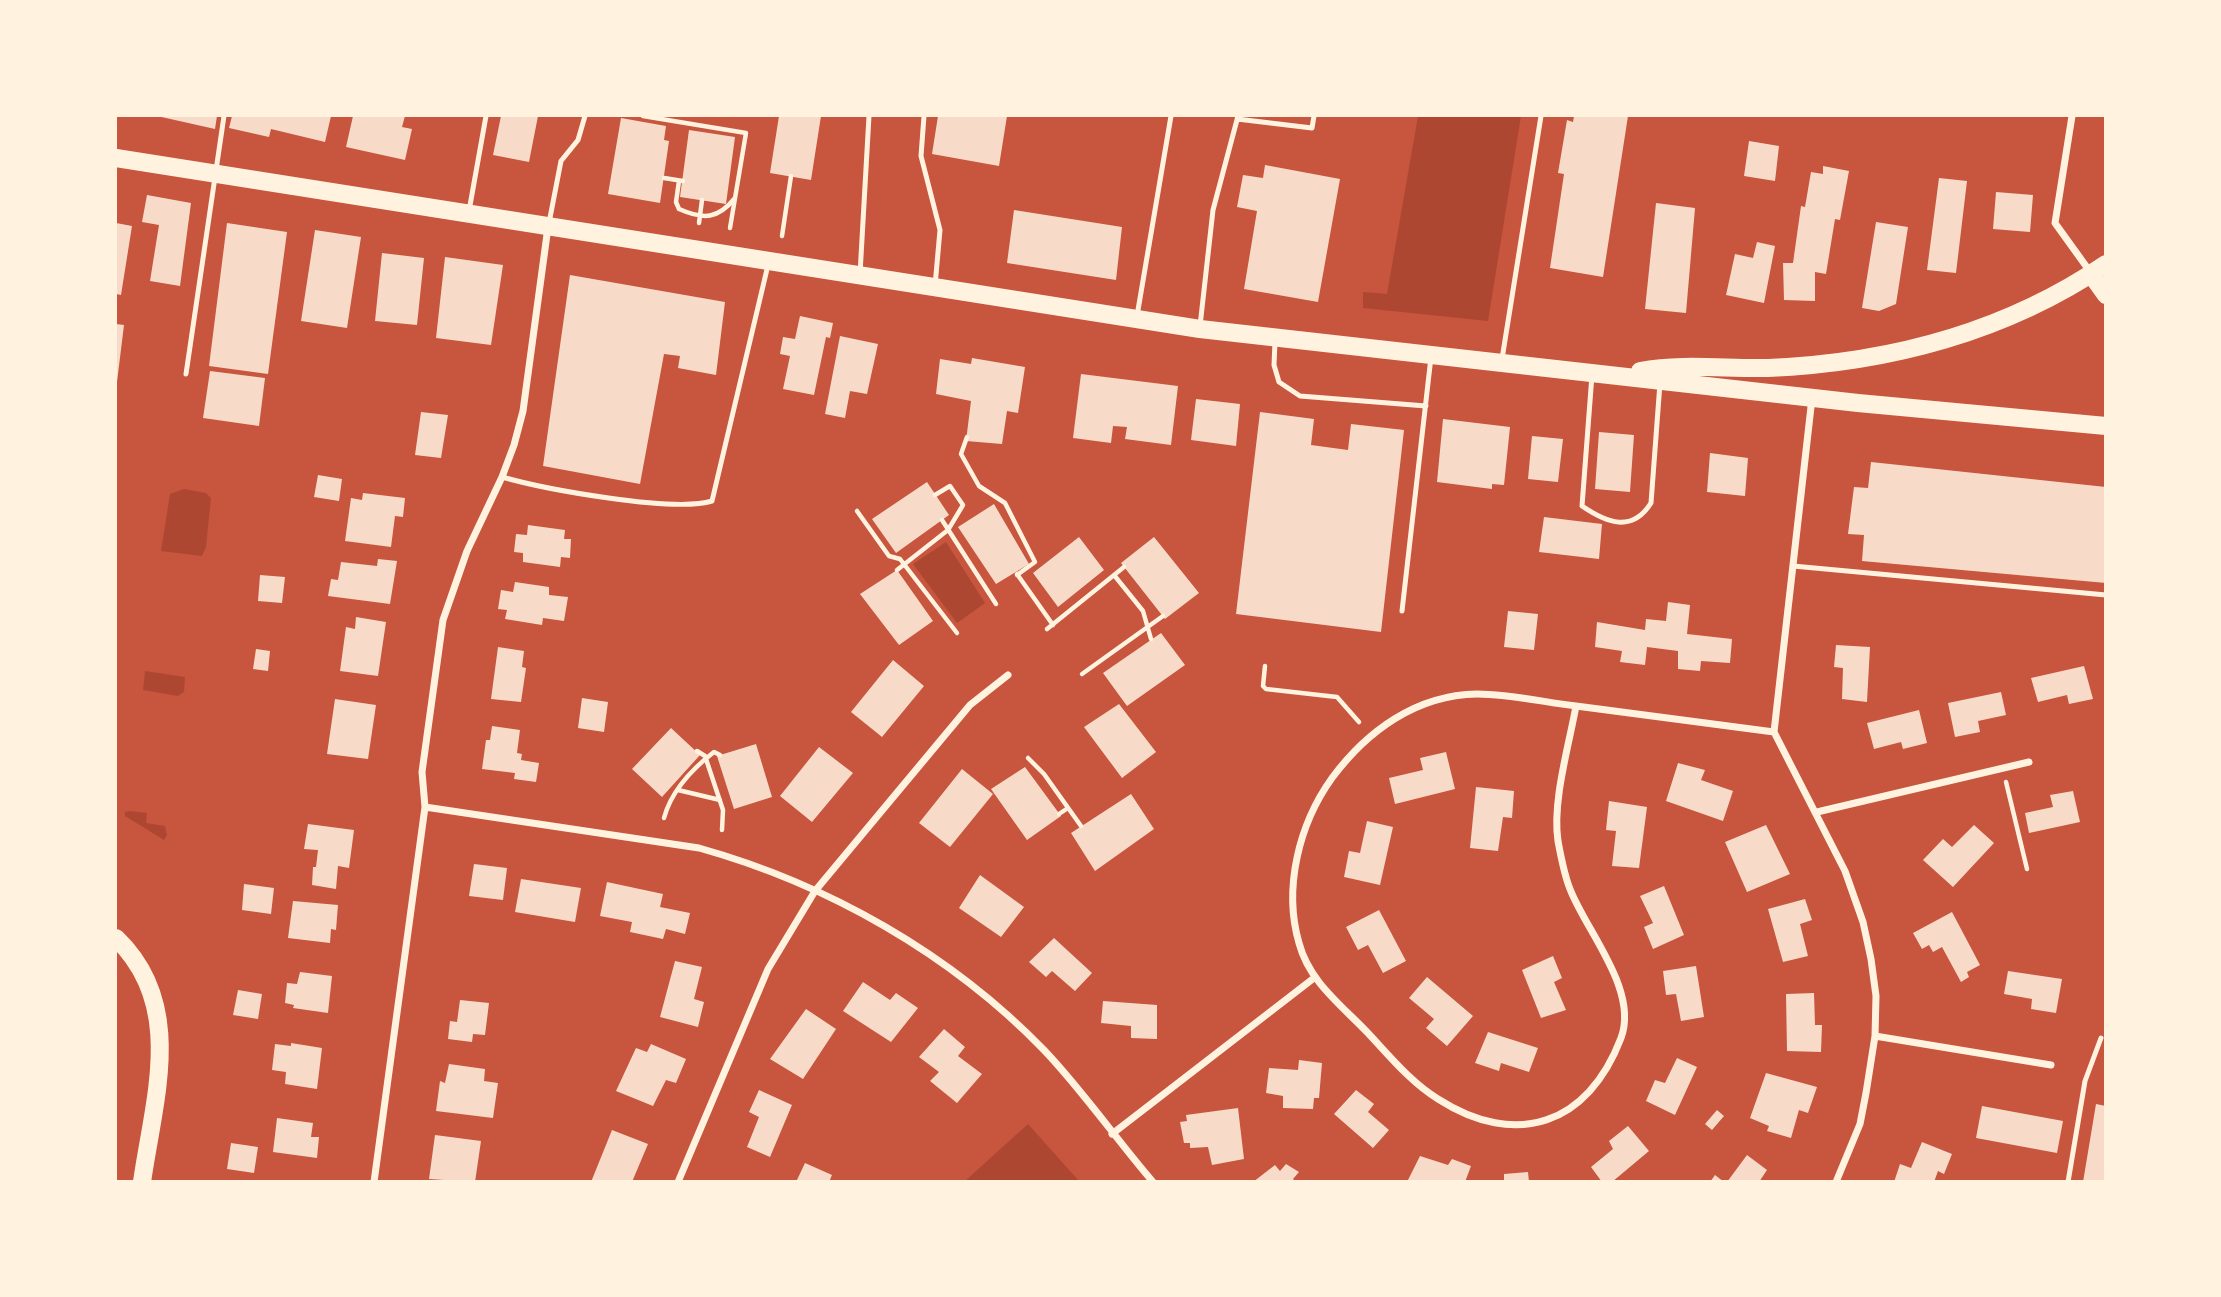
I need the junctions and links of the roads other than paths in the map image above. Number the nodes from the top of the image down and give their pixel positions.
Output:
1 (224, 116) edge
2 (486, 116) edge
3 (585, 116) edge
4 (869, 116) edge
5 (924, 116) edge
6 (1163, 116) edge
7 (1171, 116) edge
8 (1314, 116) edge
9 (1541, 116) edge
10 (2072, 116) edge
11 (1238, 117) edge
12 (116, 158) edge
13 (216, 173) junction
14 (469, 214) junction
15 (548, 227) junction
16 (769, 262) junction
17 (2098, 269) edge
18 (860, 277) junction
19 (934, 289) junction
20 (2105, 295) edge
21 (1136, 319) junction
22 (1200, 329) junction
23 (1275, 336) junction
24 (1432, 354) junction
25 (1502, 362) junction
26 (1592, 372) junction
27 (186, 374) dead end
28 (1620, 375) junction
29 (1660, 379) junction
30 (1812, 398) junction
31 (1426, 406) junction
32 (2105, 426) edge
33 (502, 477) junction
34 (1793, 566) junction
35 (2105, 595) edge
36 (1402, 611) dead end
37 (1008, 675) dead end
38 (1576, 706) junction
39 (1774, 732) junction
40 (2029, 762) dead end
41 (425, 807) junction
42 (1817, 812) junction
43 (815, 891) junction
44 (116, 938) edge
45 (1314, 978) junction
46 (1875, 1036) junction
47 (2101, 1038) dead end
48 (2051, 1065) dead end
49 (1112, 1134) junction
50 (142, 1181) edge
51 (374, 1181) edge
52 (678, 1181) edge
53 (1153, 1181) edge
54 (1836, 1181) edge
55 (2068, 1181) edge

1 - 13 lane
2 - 14 lane
3 - 15 lane
4 - 18 lane
5 - 19 lane
6 - 7 lane
7 - 21 lane
8 - 11 lane
9 - 25 lane
10 - 17 street
11 - 22 lane
12 - 13 main road
13 - 14 main road
13 - 27 lane
14 - 15 main road
15 - 16 main road
15 - 33 street
16 - 18 main road
16 - 33 lane
17 - 20 main road
17 - 28 main road
18 - 19 main road
19 - 21 main road
21 - 22 main road
22 - 23 main road
23 - 24 main road
23 - 31 lane
24 - 25 main road
24 - 31 lane
25 - 26 main road
26 - 28 main road
26 - 29 lane
28 - 29 main road
29 - 30 main road
30 - 32 main road
30 - 34 street
31 - 36 lane
33 - 41 street
34 - 35 lane
34 - 39 street
37 - 43 street
38 - 39 street
38 - 45 street
38 - 45 street
39 - 42 street
40 - 42 street
41 - 43 street
41 - 51 street
42 - 46 street
43 - 49 street
43 - 52 street
44 - 50 main road
45 - 49 street
46 - 48 street
46 - 54 street
47 - 55 lane
49 - 53 street

